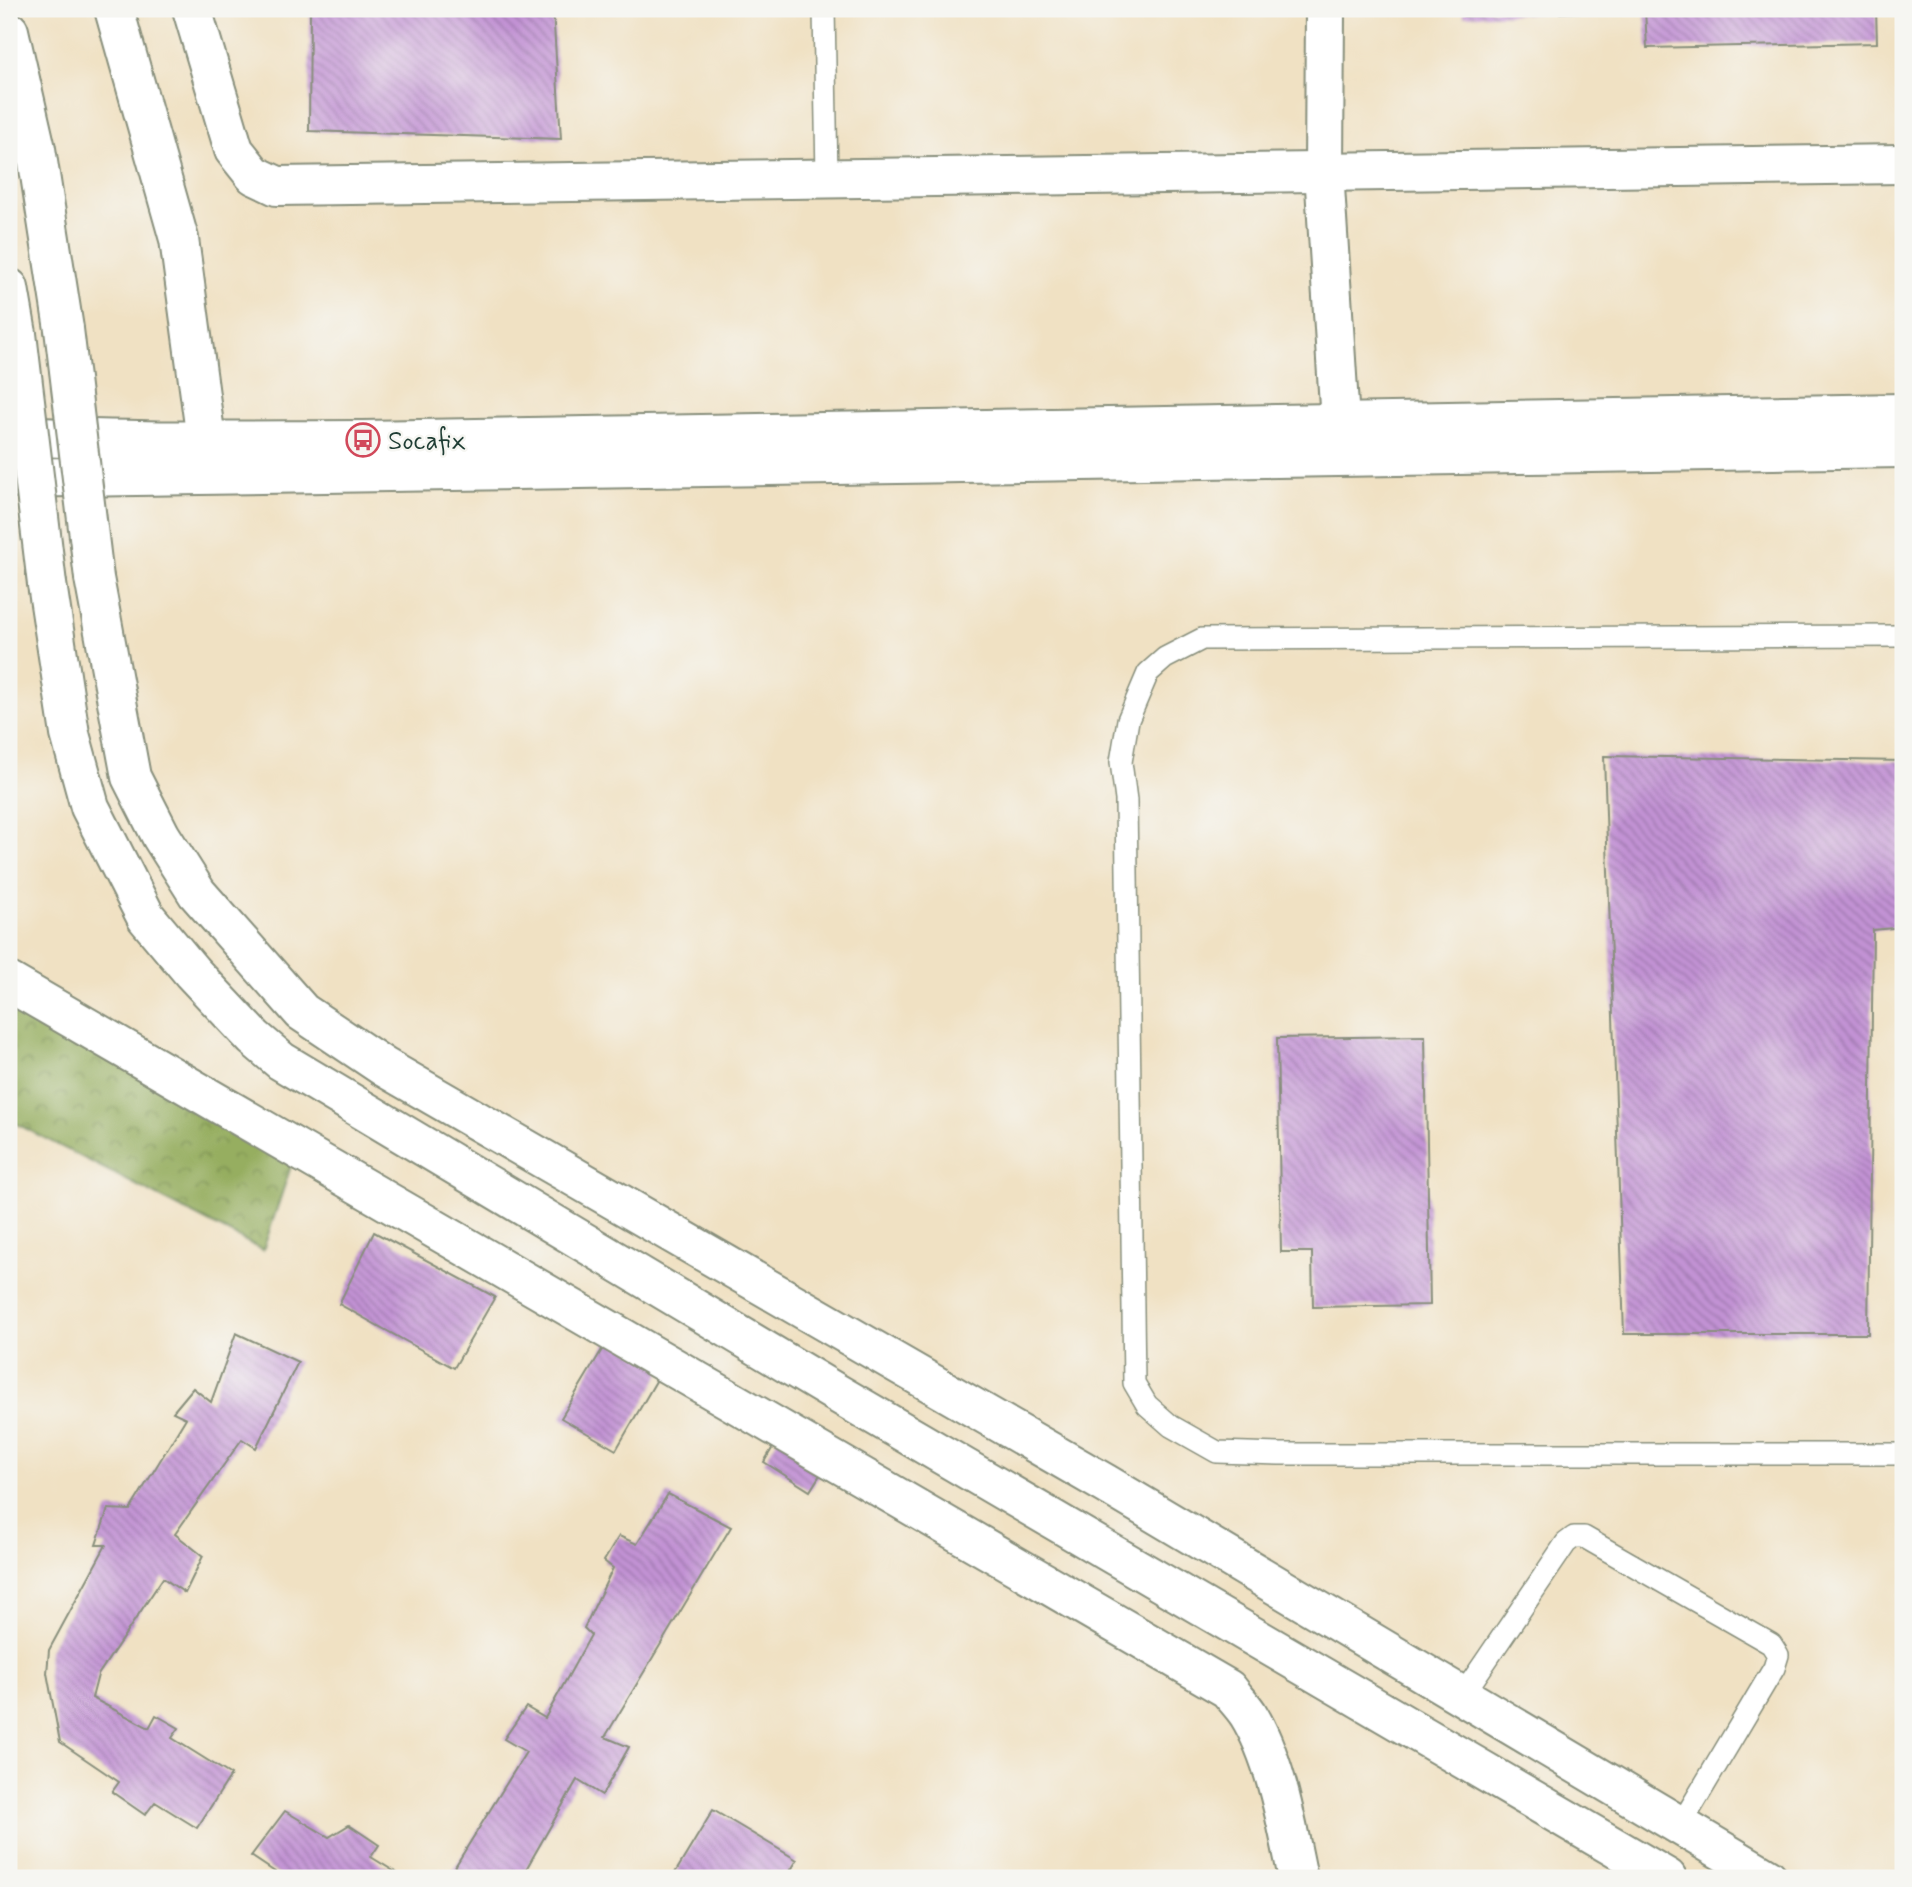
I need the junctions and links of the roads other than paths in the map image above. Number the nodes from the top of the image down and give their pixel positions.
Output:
1 (114, 9) edge
2 (192, 9) edge
3 (824, 9) edge
4 (1325, 9) edge
5 (9, 31) edge
6 (1903, 164) edge
7 (1324, 171) junction
8 (827, 178) junction
9 (9, 288) edge
10 (1903, 413) edge
11 (1340, 422) junction
12 (9, 435) edge
13 (206, 440) junction
14 (1903, 448) edge
15 (9, 478) edge
16 (1903, 636) edge
17 (9, 982) edge
18 (1903, 1454) edge
19 (1462, 1696) junction
20 (1680, 1826) junction
21 (1298, 1878) edge
22 (1667, 1878) edge
23 (1768, 1878) edge

1 - 13 street
2 - 8 street
3 - 8 lane
4 - 7 street
5 - 19 street, bridge
6 - 7 street
7 - 8 street
7 - 11 street
9 - 22 street, bridge
10 - 11 street
11 - 13 street
12 - 13 street
14 - 15 street
16 - 18 lane
17 - 21 street
19 - 20 street
19 - 20 lane
20 - 23 street

